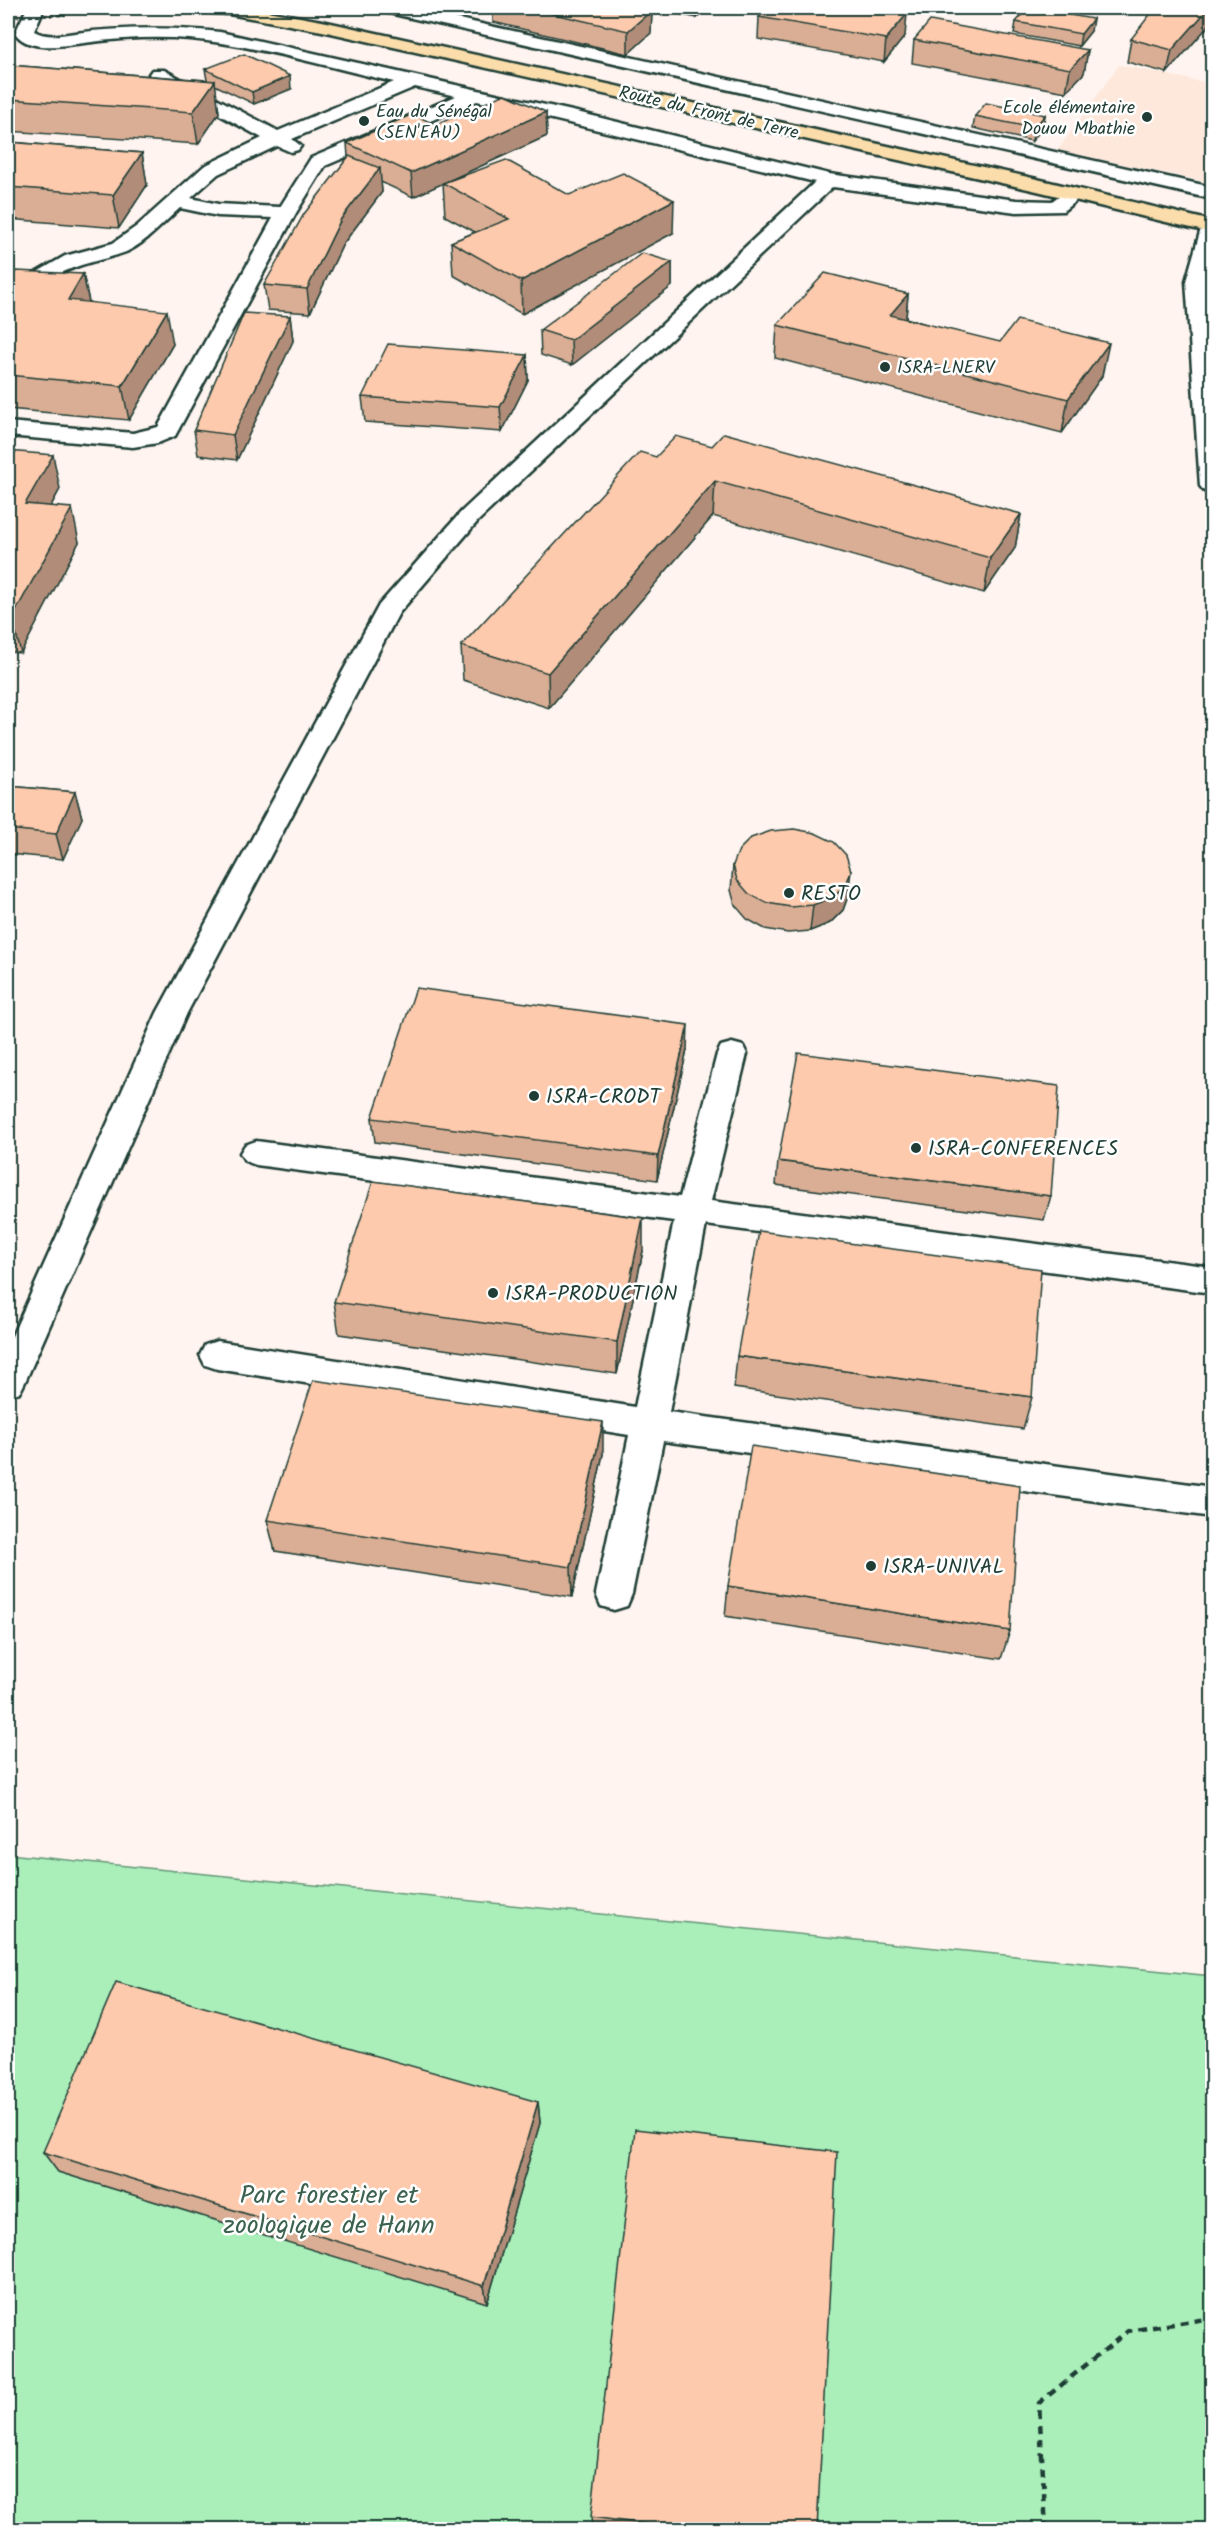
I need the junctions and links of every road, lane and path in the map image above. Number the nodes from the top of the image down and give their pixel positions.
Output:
1 (35, 8) edge
2 (205, 8) edge
3 (389, 8) edge
4 (65, 15) dead end
5 (8, 17) edge
6 (158, 74) edge
7 (413, 81) junction
8 (476, 95) junction
9 (278, 138) junction
10 (318, 162) junction
11 (829, 180) junction
12 (1212, 193) edge
13 (1074, 194) junction
14 (176, 201) junction
15 (286, 213) junction
16 (1212, 227) edge
17 (8, 298) edge
18 (8, 429) edge
19 (1212, 486) edge
20 (732, 1054) dead end
21 (256, 1153) dead end
22 (692, 1213) junction
23 (1212, 1280) edge
24 (217, 1355) dead end
25 (8, 1382) edge
26 (648, 1424) junction
27 (1212, 1502) edge
28 (614, 1594) dead end
29 (1212, 2318) edge
30 (1046, 2529) edge

1 - 7 street
2 - 13 main road, Route du Front de Terre
3 - 12 street
4 - 5 path, bridge
6 - 9 street
7 - 8 street
7 - 9 street
8 - 10 street
8 - 11 street
9 - 10 street
9 - 14 street
10 - 15 street
11 - 13 street
11 - 25 street
13 - 16 main road, Route du Front de Terre
14 - 15 street
14 - 17 street
15 - 18 street
16 - 19 street
20 - 22 street
21 - 22 street
22 - 23 street
22 - 26 street
24 - 26 street
26 - 27 street
26 - 28 street
29 - 30 path

